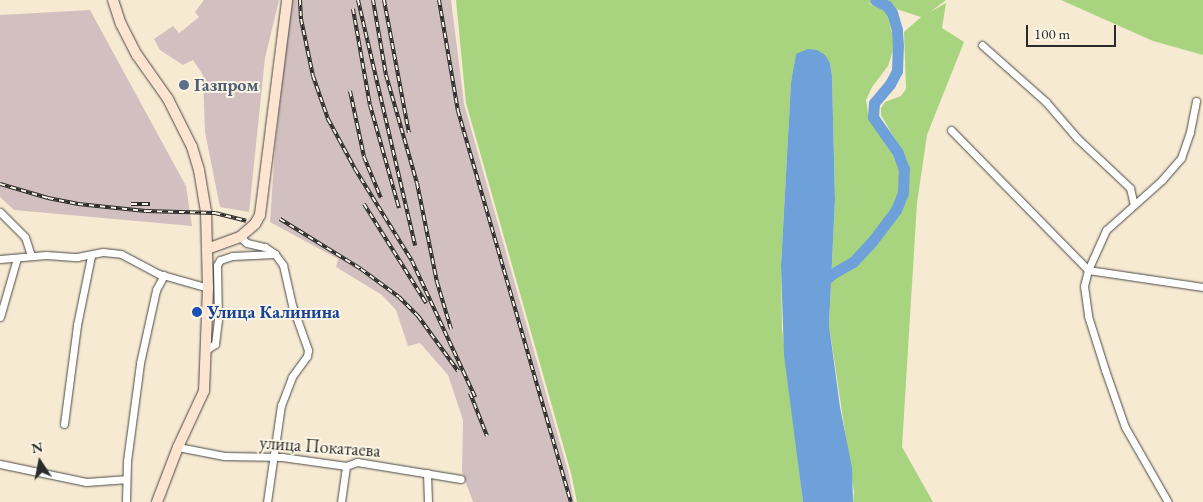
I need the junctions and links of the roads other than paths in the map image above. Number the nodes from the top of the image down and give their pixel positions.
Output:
1 (113, 0) edge
2 (286, 0) edge
3 (982, 45) dead end
4 (1196, 101) dead end
5 (951, 130) dead end
6 (1134, 205) junction
7 (0, 212) edge
8 (240, 238) junction
9 (207, 248) junction
10 (275, 254) junction
11 (31, 256) junction
12 (91, 256) junction
13 (17, 258) junction
14 (0, 259) edge
15 (1088, 270) junction
16 (164, 275) junction
17 (1203, 287) edge
18 (208, 288) junction
19 (0, 317) edge
20 (206, 350) junction
21 (64, 424) dead end
22 (178, 447) junction
23 (272, 458) junction
24 (0, 464) edge
25 (346, 466) junction
26 (427, 473) junction
27 (125, 479) junction
28 (461, 479) dead end
29 (126, 502) edge
30 (157, 502) edge
31 (267, 502) edge
32 (341, 502) edge
33 (428, 502) edge
34 (1168, 502) edge

1 - 9 main road
2 - 8 main road
3 - 6 street
4 - 6 street
5 - 15 street
6 - 15 street
7 - 11 street
8 - 9 main road
8 - 10 street
9 - 18 main road
10 - 20 street
10 - 23 street
11 - 12 street
11 - 13 street
12 - 16 street
12 - 21 street
13 - 14 street
13 - 19 street
15 - 17 street
15 - 34 street
16 - 18 street
16 - 27 street
18 - 20 main road
20 - 22 main road
22 - 23 street, улица Покатаева
22 - 30 main road
23 - 25 street, улица Покатаева
23 - 31 street
24 - 27 street
25 - 26 street, улица Покатаева
25 - 32 street
26 - 28 street, улица Покатаева
26 - 33 street
27 - 29 street

